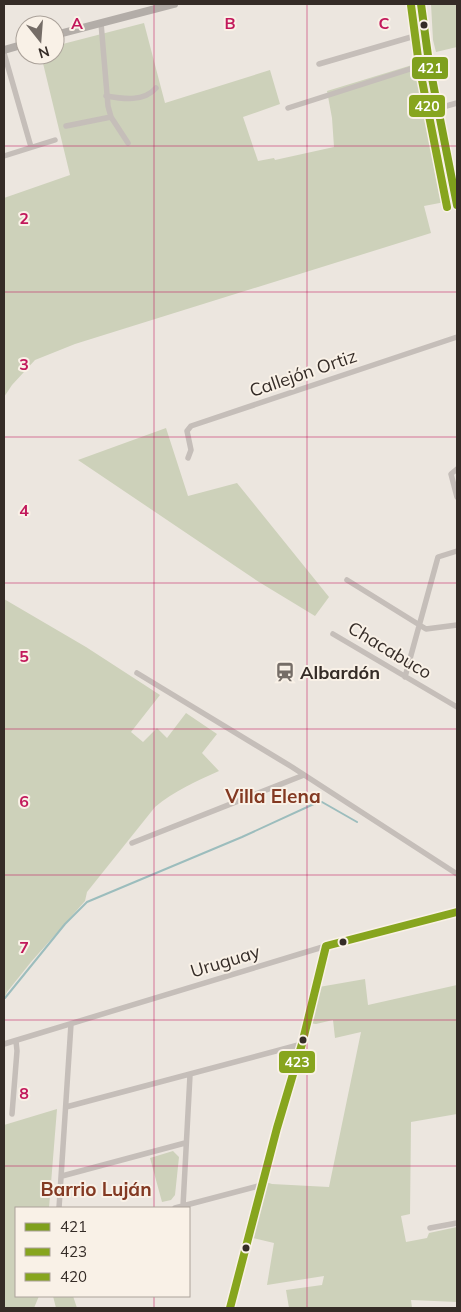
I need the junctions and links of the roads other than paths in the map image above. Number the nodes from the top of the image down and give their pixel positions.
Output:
1 (174, 4) edge
2 (420, 4) edge
3 (101, 23) junction
4 (65, 32) edge
5 (425, 33) junction
6 (4, 52) edge
7 (429, 63) junction
8 (320, 64) dead end
9 (156, 88) dead end
10 (106, 96) junction
11 (457, 103) edge
12 (288, 108) dead end
13 (439, 108) junction
14 (111, 117) junction
15 (66, 126) dead end
16 (55, 140) dead end
17 (128, 143) dead end
18 (31, 147) junction
19 (4, 156) edge
20 (457, 206) edge
21 (457, 337) edge
22 (188, 458) dead end
23 (456, 469) edge
24 (457, 497) edge
25 (457, 551) edge
26 (347, 580) dead end
27 (419, 625) junction
28 (457, 625) edge
29 (333, 634) dead end
30 (137, 673) dead end
31 (405, 676) junction
32 (457, 707) edge
33 (304, 775) junction
34 (132, 843) dead end
35 (457, 874) edge
36 (457, 912) edge
37 (326, 946) junction
38 (71, 1024) junction
39 (16, 1041) junction
40 (4, 1044) edge
41 (302, 1044) junction
42 (190, 1075) junction
43 (66, 1107) junction
44 (12, 1114) dead end
45 (185, 1142) junction
46 (62, 1176) junction
47 (262, 1185) junction
48 (183, 1206) junction
49 (60, 1207) edge
50 (179, 1207) edge
51 (457, 1223) edge
52 (430, 1228) dead end
53 (230, 1308) edge

1 - 3 main road
2 - 5 main road
3 - 4 main road
3 - 10 street
5 - 7 main road
5 - 8 street
6 - 18 street
7 - 12 street
7 - 13 main road
9 - 10 street
10 - 14 street
11 - 13 street
13 - 20 main road
14 - 15 street
14 - 17 street
16 - 18 street
18 - 19 street
21 - 22 street, Callejón Ortiz
23 - 24 street
25 - 27 street
26 - 27 street
27 - 28 street
27 - 31 street
29 - 31 street, Chacabuco
30 - 33 street
31 - 32 street, Chacabuco
33 - 34 street
33 - 35 street
36 - 37 street, Uruguay
37 - 38 street, Uruguay
37 - 41 street
38 - 39 street, Uruguay
38 - 43 street
39 - 40 street, Uruguay
39 - 44 street
41 - 42 street
41 - 47 street
42 - 43 street
42 - 45 street
43 - 46 street
45 - 46 street
45 - 48 street
46 - 49 street
47 - 48 street
47 - 53 street
48 - 50 street
51 - 52 street

